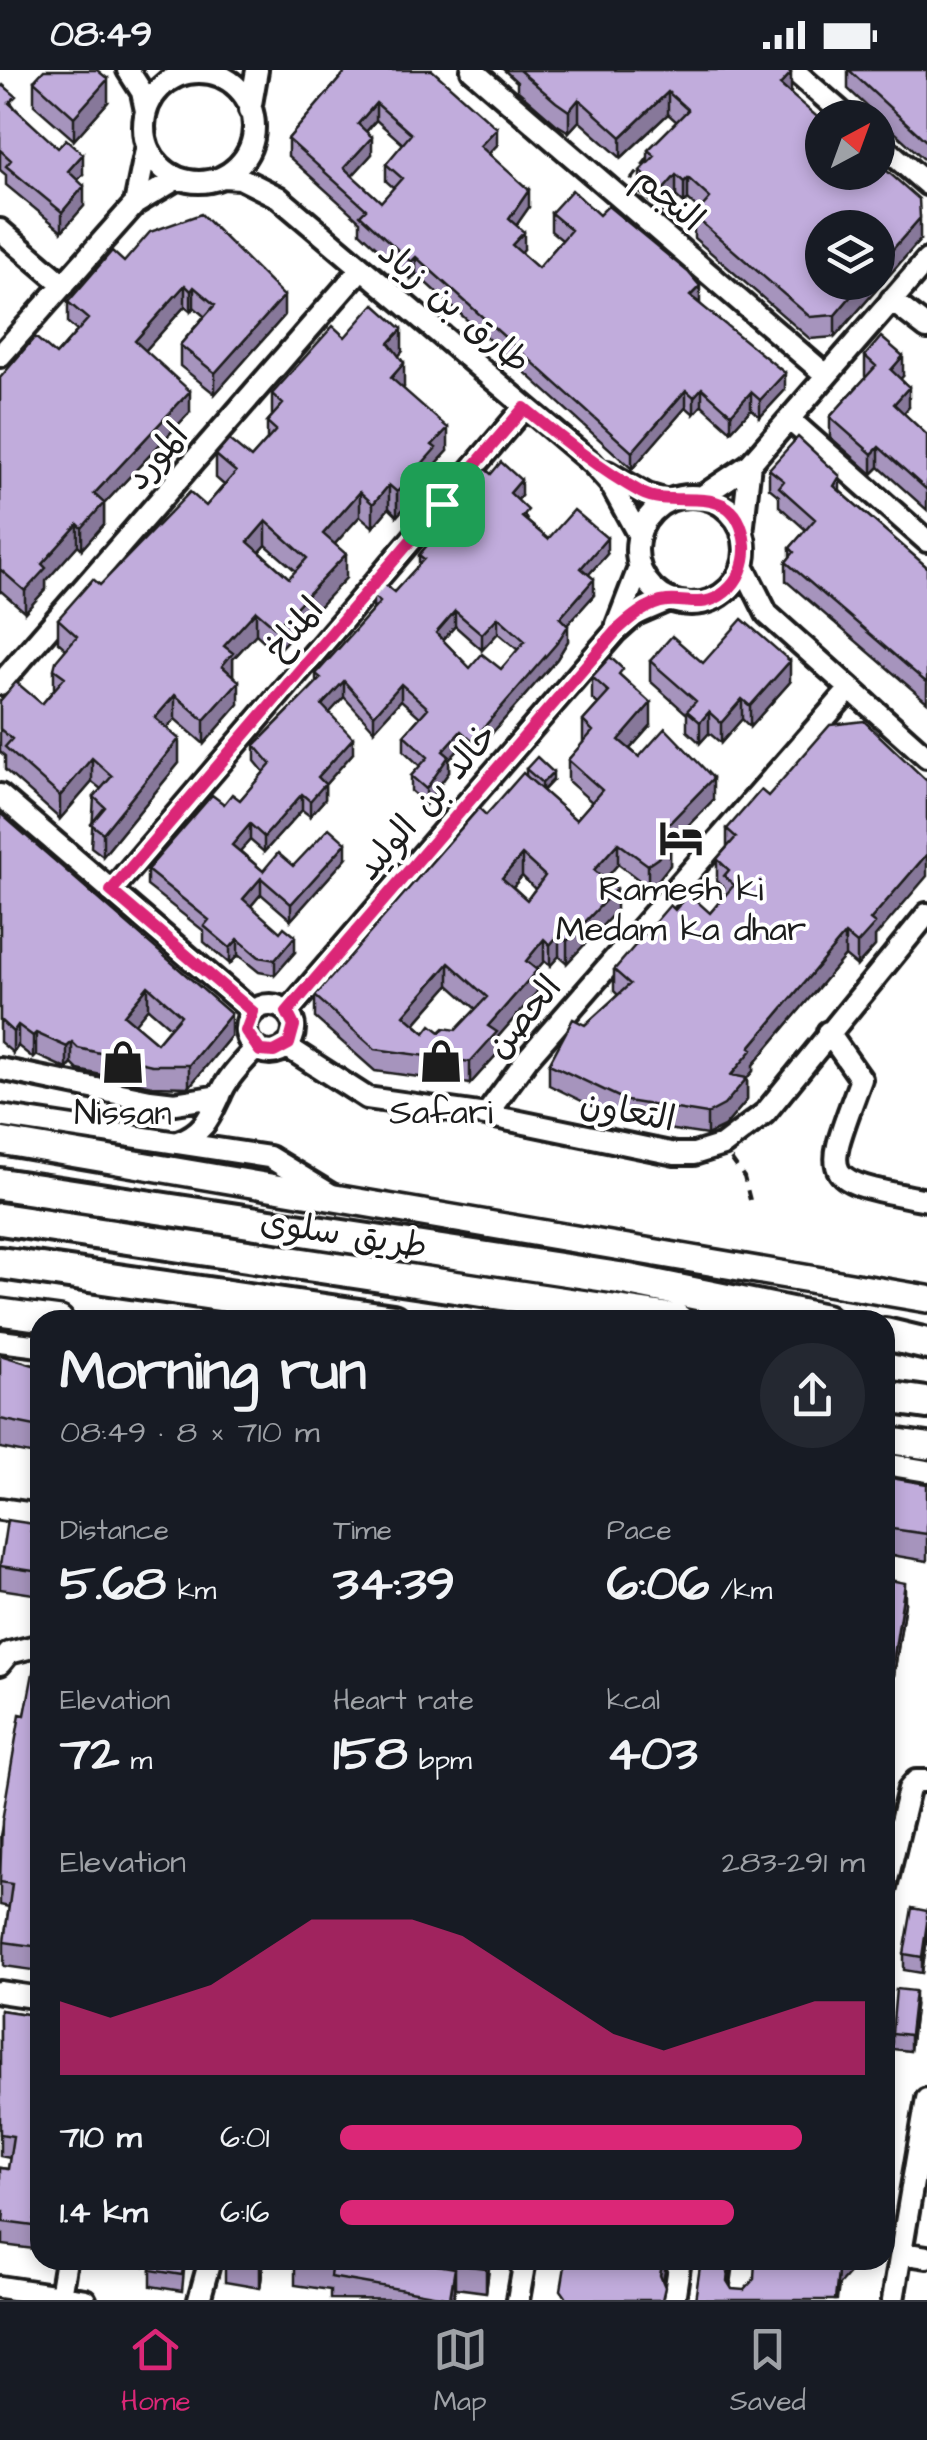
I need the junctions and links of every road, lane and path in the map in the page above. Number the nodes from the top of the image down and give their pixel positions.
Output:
1 (128, 70) edge
2 (140, 70) edge
3 (257, 70) edge
4 (472, 70) edge
5 (793, 70) edge
6 (225, 74) edge
7 (175, 78) junction
8 (827, 100) edge
9 (250, 110) junction
10 (146, 111) junction
11 (251, 144) junction
12 (147, 145) junction
13 (652, 154) edge
14 (895, 157) edge
15 (222, 177) junction
16 (178, 178) junction
17 (927, 184) edge
18 (278, 196) junction
19 (618, 196) junction
20 (135, 204) junction
21 (0, 230) edge
22 (927, 260) edge
23 (360, 270) junction
24 (64, 285) junction
25 (895, 297) edge
26 (892, 300) joint
27 (927, 328) edge
28 (0, 356) edge
29 (826, 375) junction
30 (524, 408) junction
31 (789, 418) junction
32 (592, 463) junction
33 (750, 464) junction
34 (701, 497) junction
35 (667, 501) junction
36 (742, 533) junction
37 (638, 534) junction
38 (927, 541) edge
39 (742, 566) junction
40 (639, 568) junction
41 (669, 600) junction
42 (714, 600) junction
43 (767, 614) junction
44 (615, 632) junction
45 (0, 684) edge
46 (850, 689) junction
47 (927, 756) edge
48 (0, 796) edge
49 (111, 891) junction
50 (927, 914) edge
51 (253, 1012) junction
52 (287, 1012) junction
53 (828, 1032) junction
54 (286, 1046) junction
55 (256, 1048) junction
56 (0, 1069) edge
57 (219, 1102) junction
58 (486, 1115) junction
59 (0, 1116) edge
60 (0, 1141) edge
61 (178, 1142) junction
62 (723, 1146) junction
63 (242, 1152) junction
64 (0, 1184) edge
65 (330, 1194) junction
66 (927, 1200) edge
67 (750, 1204) dead end
68 (0, 1219) edge
69 (0, 1264) edge
70 (927, 1299) edge
71 (323, 1310) edge
72 (610, 1310) edge
73 (776, 1310) edge
74 (0, 1312) edge
75 (26, 1315) junction
76 (30, 1316) edge
77 (0, 1323) edge
78 (895, 1336) edge
79 (0, 1341) edge
80 (927, 1344) edge
81 (30, 1345) edge
82 (895, 1347) edge
83 (927, 1352) edge
84 (895, 1398) edge
85 (927, 1403) edge
86 (895, 1441) edge
87 (927, 1446) edge
88 (895, 1466) edge
89 (927, 1471) edge
90 (0, 1510) edge
91 (30, 1514) edge
92 (30, 1647) edge
93 (0, 1664) edge
94 (927, 1781) edge
95 (895, 1847) edge
96 (0, 1992) edge
97 (30, 1996) edge
98 (927, 2098) edge
99 (922, 2164) edge
100 (901, 2253) junction
101 (927, 2257) edge
102 (64, 2270) edge
103 (208, 2270) edge
104 (210, 2270) edge
105 (523, 2270) edge
106 (678, 2270) edge
107 (744, 2270) edge
108 (0, 2287) edge
109 (60, 2296) junction
110 (84, 2300) edge
111 (200, 2300) edge
112 (210, 2300) edge
113 (518, 2300) edge
114 (674, 2300) edge
115 (740, 2300) edge
116 (893, 2300) edge

1 - 10 street
2 - 7 street
3 - 9 street
4 - 19 street, النجم
5 - 8 street
6 - 7 street
6 - 9 street
7 - 10 street
9 - 11 street
10 - 12 street
11 - 15 street
11 - 18 street, طارق بن زياد
12 - 16 street
12 - 20 street
13 - 19 path
14 - 17 street
15 - 16 street
15 - 18 street, طارق بن زياد
16 - 20 street
18 - 23 street, طارق بن زياد
19 - 29 street, النجم
20 - 24 street
21 - 24 street
22 - 25 street
23 - 30 street, طارق بن زياد
23 - 45 street, المورد
24 - 28 street
26 - 27 street
26 - 29 street
29 - 31 street
30 - 32 street, طارق بن زياد
30 - 49 street, المناخ
31 - 33 street
31 - 38 street
32 - 35 street, طارق بن زياد
32 - 37 street, طارق بن زياد
33 - 34 street
33 - 36 street
34 - 35 street
34 - 36 street
35 - 37 street
36 - 39 street
37 - 40 street
39 - 42 street
39 - 43 street
40 - 41 street
40 - 44 street, خالد بن الوليد
41 - 42 street
41 - 44 street, خالد بن الوليد
42 - 43 street
43 - 46 street
44 - 52 street, خالد بن الوليد
46 - 47 street
46 - 58 street, الحصن
48 - 49 street
49 - 51 street
50 - 53 street, التعاون
51 - 52 street
51 - 55 street
52 - 54 street
53 - 62 street, التعاون
53 - 66 street
54 - 55 street
54 - 58 street, التعاون
55 - 57 street
56 - 57 street
57 - 61 street
57 - 63 street
58 - 62 street, التعاون
59 - 61 street, طريق سلوى
60 - 65 main road, طريق سلوى
61 - 63 street, طريق سلوى
62 - 67 path
63 - 65 street, طريق سلوى
64 - 73 highway
65 - 70 main road, طريق سلوى
68 - 72 highway, طريق سلوى
69 - 71 highway
74 - 75 main road
75 - 76 main road
75 - 77 main road
78 - 80 highway
79 - 81 street
82 - 83 highway
84 - 85 highway
86 - 87 main road
88 - 89 street
90 - 91 street
92 - 93 street
94 - 95 street
96 - 97 street
98 - 99 street
99 - 100 street
100 - 101 street
100 - 116 street
102 - 109 street
103 - 111 street
104 - 112 street
105 - 113 street
106 - 114 street
107 - 115 street
108 - 109 street
109 - 110 street

